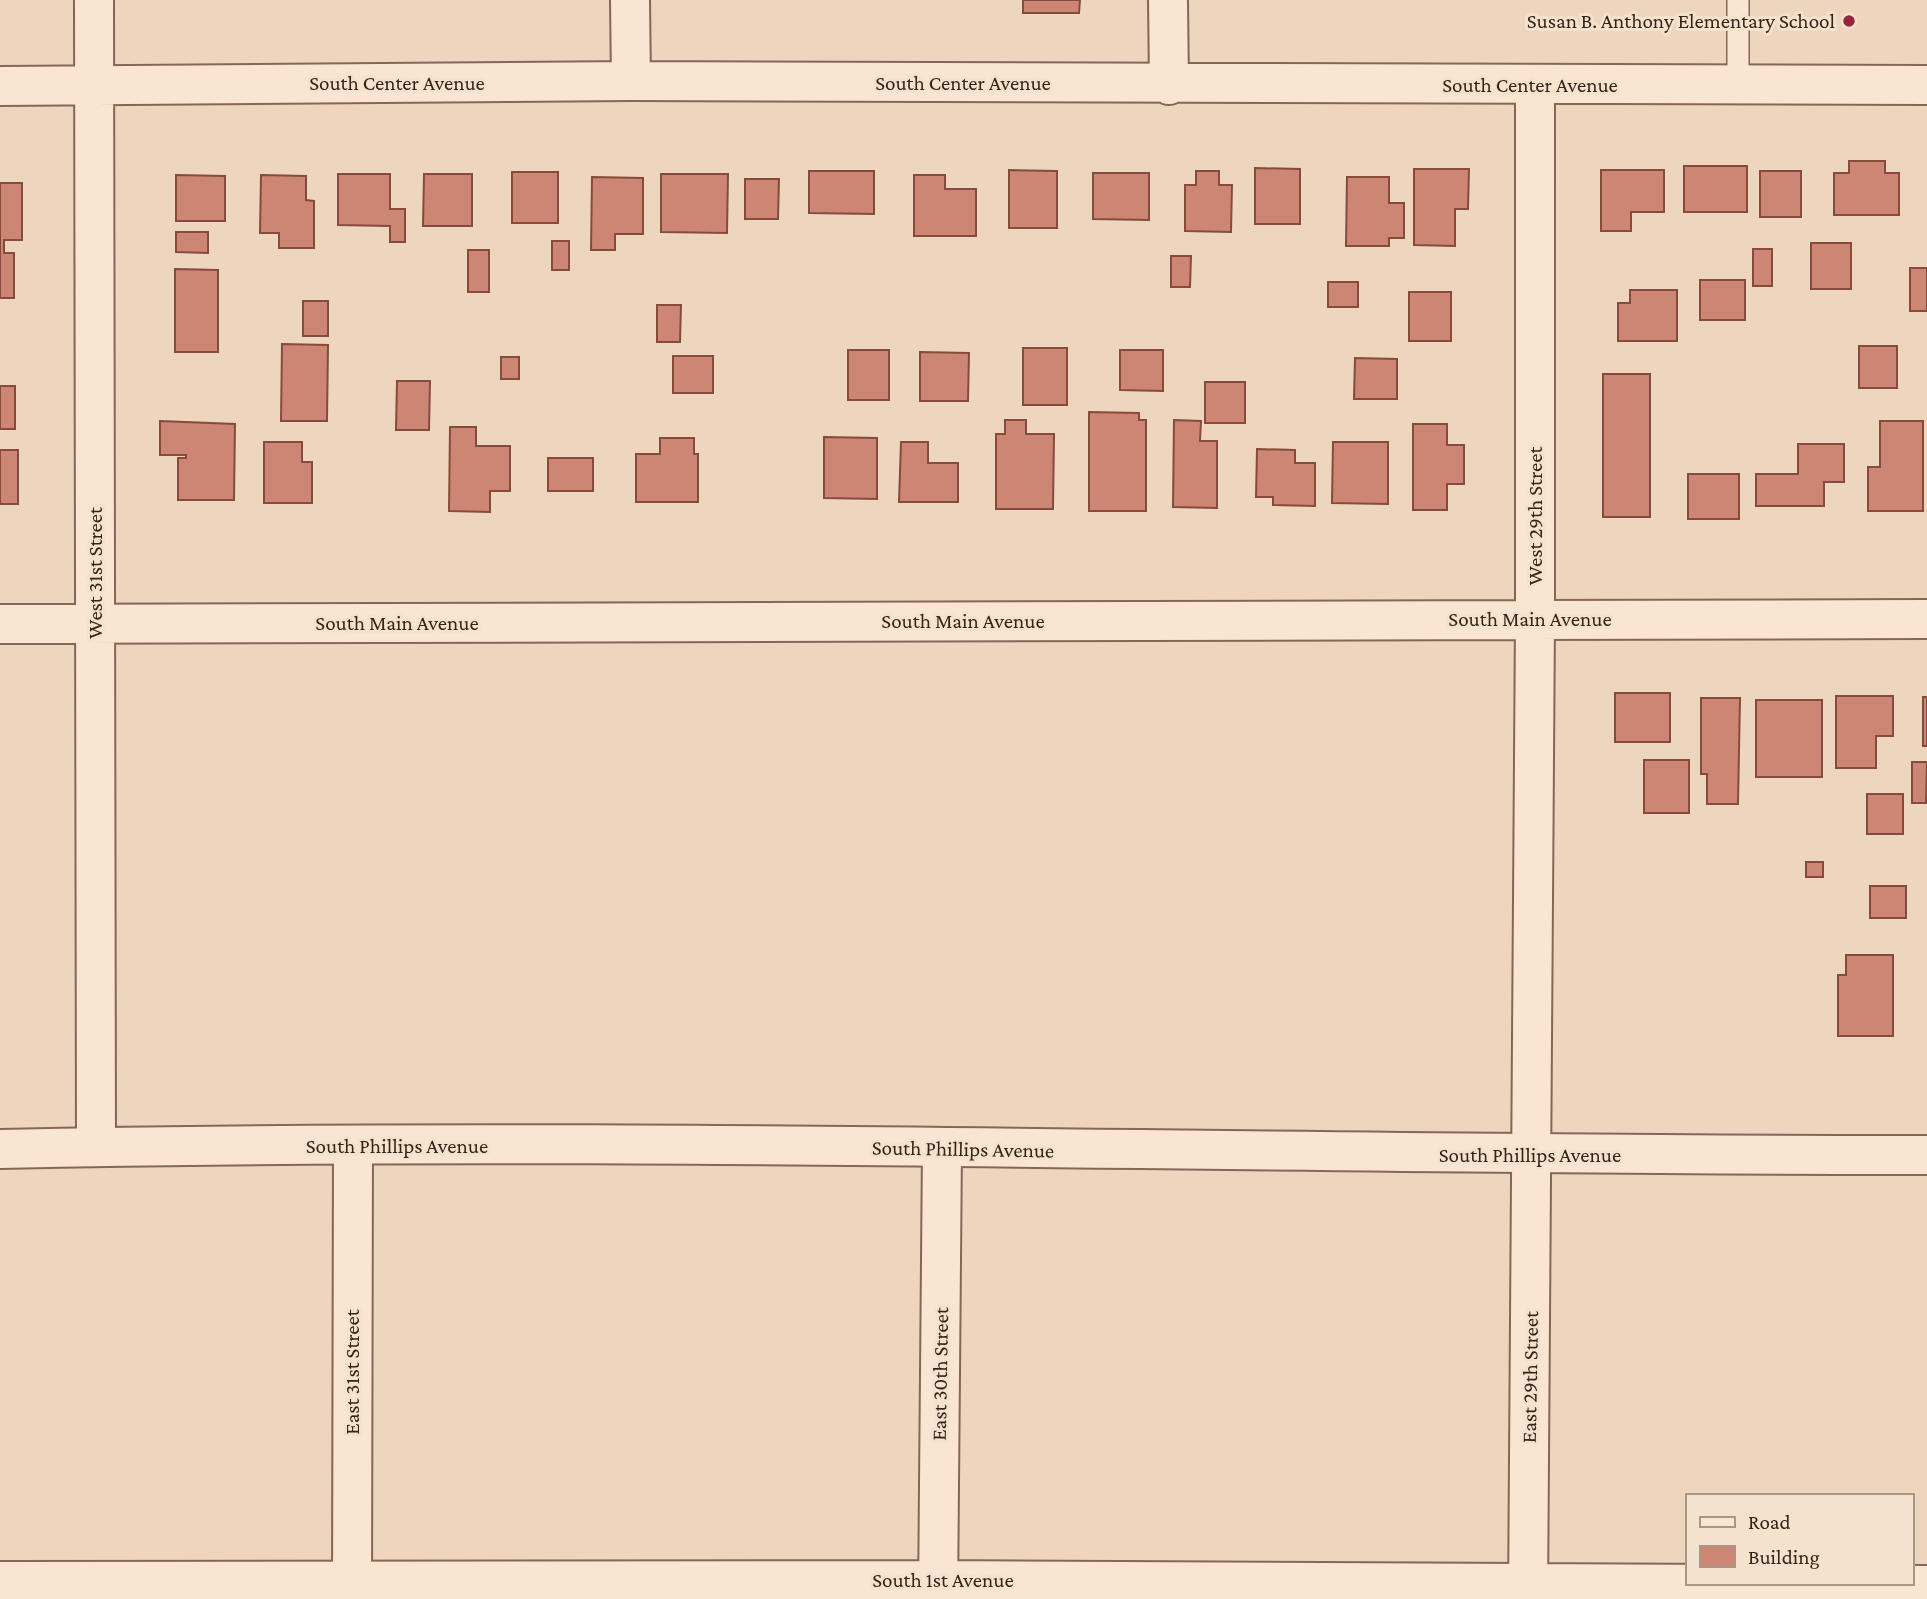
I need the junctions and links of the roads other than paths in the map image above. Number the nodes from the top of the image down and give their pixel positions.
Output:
1 (94, 0) edge
2 (630, 0) edge
3 (1168, 0) edge
4 (1738, 0) edge
5 (631, 81) junction
6 (94, 85) junction
7 (1169, 85) junction
8 (1535, 85) junction
9 (1738, 85) junction
10 (1927, 85) edge
11 (0, 86) edge
12 (1535, 619) junction
13 (1927, 619) edge
14 (0, 624) edge
15 (95, 624) junction
16 (353, 1145) junction
17 (96, 1147) junction
18 (0, 1149) edge
19 (942, 1149) junction
20 (1927, 1155) edge
21 (1532, 1156) junction
22 (0, 1581) edge
23 (1927, 1585) edge
24 (352, 1590) edge
25 (938, 1590) edge
26 (1528, 1592) edge

1 - 6 street, West 31st Street
2 - 5 street
3 - 7 street
4 - 9 lane
5 - 6 street, South Center Avenue
5 - 7 street, South Center Avenue
6 - 11 street, South Center Avenue
6 - 15 street, West 31st Street
7 - 8 street, South Center Avenue
8 - 9 street, South Center Avenue
8 - 12 street, West 29th Street
9 - 10 street, South Center Avenue
12 - 13 street, South Main Avenue
12 - 15 street, South Main Avenue
12 - 21 street, West 29th Street
14 - 15 street, South Main Avenue
15 - 17 street, West 31st Street
16 - 17 street, South Phillips Avenue
16 - 19 street, South Phillips Avenue
16 - 24 street, East 31st Street
17 - 18 street, South Phillips Avenue
19 - 21 street, South Phillips Avenue
19 - 25 street, East 30th Street
20 - 21 street, South Phillips Avenue
21 - 26 street, East 29th Street
22 - 24 street, South 1st Avenue
23 - 26 street, South 1st Avenue
24 - 25 street, South 1st Avenue
25 - 26 street, South 1st Avenue

